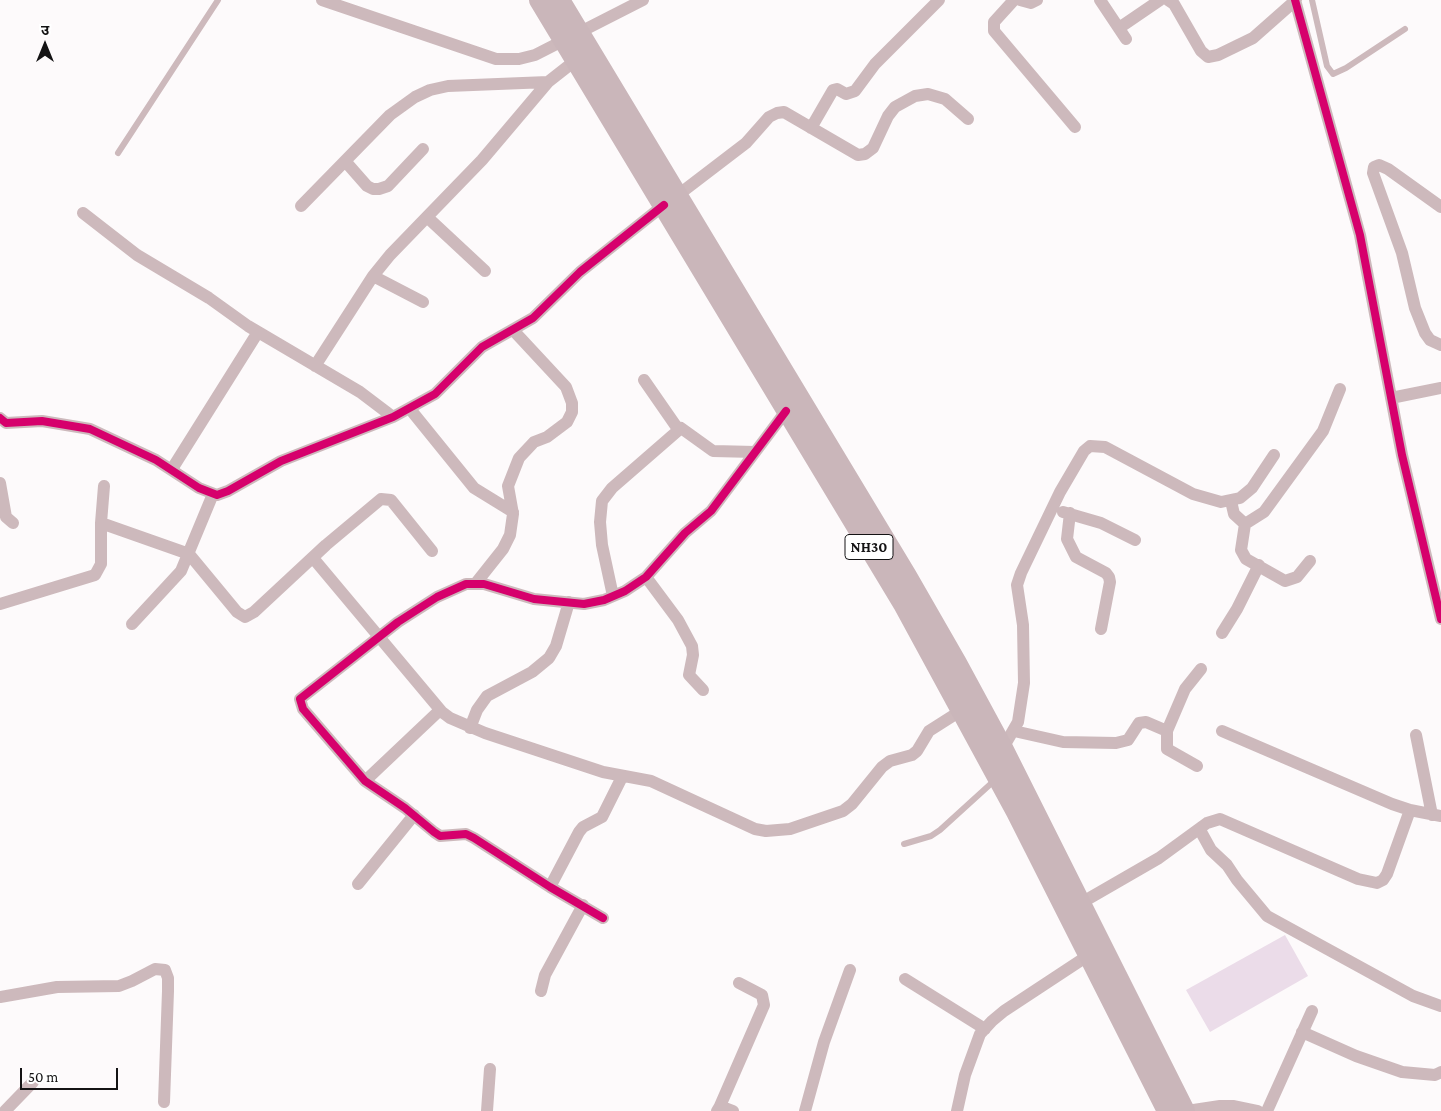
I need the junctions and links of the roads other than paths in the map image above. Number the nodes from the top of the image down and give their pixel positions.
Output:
1 (218, 0) edge
2 (322, 0) edge
3 (539, 0) edge
4 (560, 0) edge
5 (643, 0) edge
6 (939, 0) edge
7 (1014, 0) edge
8 (1020, 0) edge
9 (1037, 0) edge
10 (1100, 0) edge
11 (1160, 0) edge
12 (1168, 0) edge
13 (1296, 0) edge
14 (1312, 0) edge
15 (1119, 28) junction
16 (1405, 29) dead end
17 (572, 36) junction
18 (1126, 39) dead end
19 (576, 60) junction
20 (548, 82) junction
21 (968, 118) dead end
22 (1075, 127) dead end
23 (811, 128) junction
24 (423, 149) dead end
25 (118, 153) dead end
26 (346, 161) junction
27 (671, 200) junction
28 (302, 206) dead end
29 (1441, 207) edge
30 (83, 212) dead end
31 (426, 217) junction
32 (485, 271) dead end
33 (373, 276) junction
34 (423, 302) dead end
35 (513, 330) junction
36 (258, 332) junction
37 (1441, 345) edge
38 (316, 366) junction
39 (644, 380) dead end
40 (1441, 388) edge
41 (1340, 389) dead end
42 (1391, 398) junction
43 (410, 409) junction
44 (786, 411) junction
45 (393, 417) junction
46 (2, 422) edge
47 (678, 429) junction
48 (755, 452) junction
49 (1274, 455) dead end
50 (172, 469) junction
51 (0, 483) edge
52 (104, 486) dead end
53 (213, 494) junction
54 (1231, 501) junction
55 (1054, 509) junction
56 (513, 512) junction
57 (1070, 514) junction
58 (12, 523) dead end
59 (101, 523) junction
60 (1246, 524) junction
61 (1135, 540) dead end
62 (432, 551) dead end
63 (189, 554) junction
64 (313, 558) junction
65 (1310, 561) dead end
66 (1259, 565) junction
67 (646, 577) junction
68 (476, 583) junction
69 (613, 596) junction
70 (569, 602) junction
71 (0, 604) edge
72 (1441, 619) edge
73 (132, 624) dead end
74 (1102, 630) dead end
75 (1222, 633) dead end
76 (378, 637) junction
77 (1201, 669) dead end
78 (703, 690) dead end
79 (440, 710) junction
80 (962, 710) junction
81 (470, 728) junction
82 (1014, 731) junction
83 (1167, 731) junction
84 (1222, 732) dead end
85 (1416, 735) dead end
86 (1003, 748) junction
87 (1197, 766) dead end
88 (622, 777) junction
89 (998, 777) junction
90 (365, 781) junction
91 (1410, 810) junction
92 (414, 815) junction
93 (1437, 815) edge
94 (1200, 830) junction
95 (904, 844) dead end
96 (358, 884) dead end
97 (550, 887) junction
98 (1081, 903) junction
99 (583, 905) junction
100 (604, 918) dead end
101 (1089, 955) junction
102 (850, 970) dead end
103 (905, 979) dead end
104 (740, 983) dead end
105 (541, 991) dead end
106 (0, 997) edge
107 (1441, 1006) edge
108 (1312, 1011) dead end
109 (985, 1028) junction
110 (1302, 1032) junction
111 (490, 1069) dead end
112 (1441, 1072) edge
113 (33, 1082) dead end
114 (164, 1102) dead end
115 (718, 1108) edge
116 (5, 1111) edge
117 (487, 1111) edge
118 (733, 1111) edge
119 (804, 1111) edge
120 (958, 1111) edge
121 (1167, 1111) edge
122 (1186, 1111) edge
123 (1258, 1111) edge
124 (1267, 1111) edge

1 - 25 lane
2 - 17 street
3 - 17 highway, NH30
4 - 17 highway, NH30
5 - 17 street
6 - 23 street
7 - 22 street
8 - 9 street
10 - 15 street
11 - 15 street
12 - 13 street
13 - 42 street
14 - 16 lane
15 - 18 street
17 - 19 highway, NH30
17 - 27 highway, NH30
19 - 20 street
19 - 27 highway, NH30
20 - 26 street
20 - 31 street
21 - 23 street
23 - 27 street
24 - 26 street
26 - 28 street
27 - 35 street
27 - 44 highway, NH30
27 - 86 highway, NH30
29 - 37 street
30 - 36 street
31 - 32 street
31 - 33 street
33 - 34 street
33 - 38 street
35 - 43 street
35 - 56 street
36 - 38 street
36 - 50 street
38 - 45 street
39 - 47 street
40 - 42 street
41 - 60 street
42 - 72 street
43 - 45 street
43 - 56 street
44 - 48 street
44 - 80 highway, NH30
45 - 53 street
46 - 50 street
47 - 48 street
47 - 69 street
48 - 67 street
49 - 54 street
50 - 53 street
51 - 58 street
52 - 59 street
53 - 63 street
54 - 55 street
54 - 60 street
55 - 57 street
55 - 82 street
56 - 68 street
57 - 61 street
57 - 74 street
59 - 63 street
59 - 71 street
60 - 66 street
62 - 64 street
63 - 64 street
63 - 73 street
64 - 76 street
65 - 66 street
66 - 75 street
67 - 69 street
67 - 78 street
68 - 70 street
68 - 76 street
69 - 70 street
70 - 81 street
76 - 79 street
76 - 90 street
77 - 83 street
79 - 81 street
79 - 90 street
80 - 88 street
80 - 89 highway, NH30
81 - 88 street
82 - 83 street
82 - 86 street
83 - 87 street
84 - 91 street
85 - 93 street
86 - 98 highway, NH30
88 - 97 street
89 - 95 lane
89 - 101 highway, NH30
90 - 92 street
91 - 93 street
91 - 94 street
92 - 96 street
92 - 97 street
94 - 98 street
94 - 107 street
97 - 99 street
98 - 122 highway, NH30
99 - 100 street
99 - 105 street
101 - 109 street
101 - 121 highway, NH30
102 - 119 street
103 - 109 street
104 - 115 street
106 - 114 street
108 - 110 street
109 - 120 street
110 - 112 street
110 - 124 street
111 - 117 street
113 - 116 street
115 - 118 street
122 - 123 street

